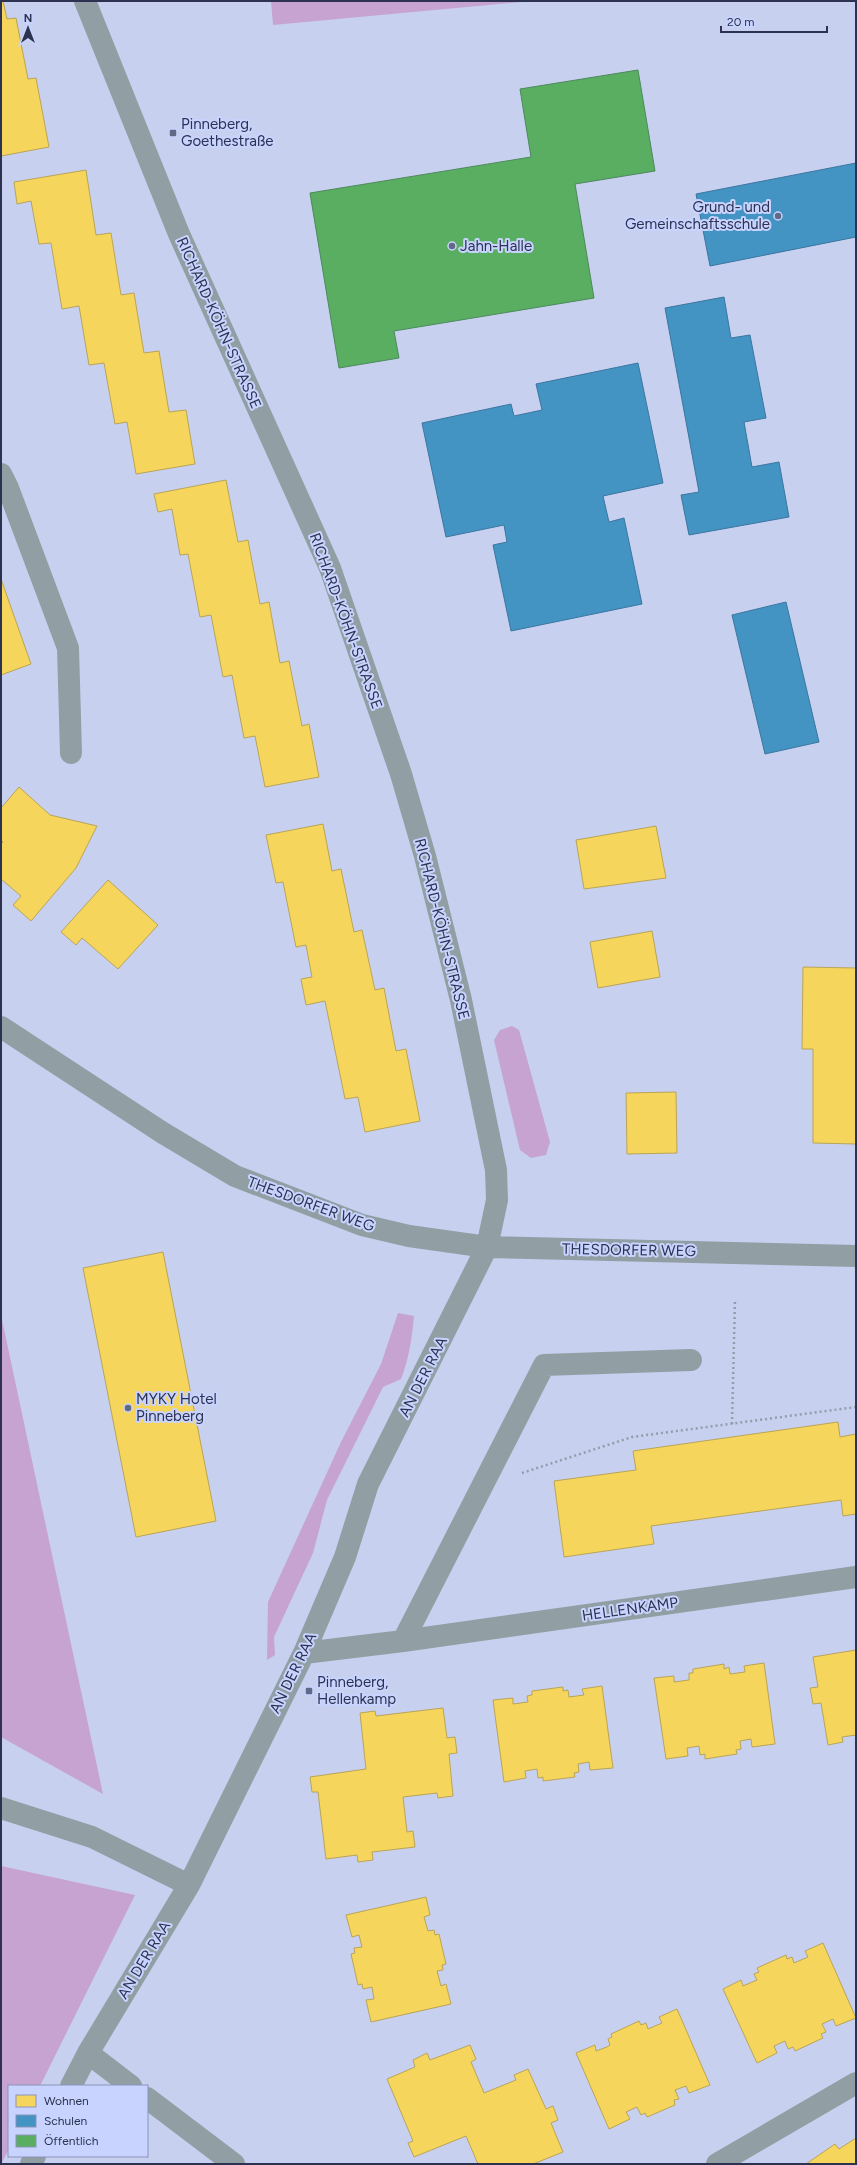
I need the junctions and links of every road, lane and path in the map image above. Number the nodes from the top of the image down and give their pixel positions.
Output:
1 (85, 1) edge
2 (1, 474) edge
3 (71, 753) dead end
4 (1, 1027) edge
5 (487, 1247) junction
6 (856, 1256) edge
7 (734, 1299) dead end
8 (691, 1360) dead end
9 (856, 1406) edge
10 (732, 1424) junction
11 (482, 1487) junction
12 (856, 1577) edge
13 (403, 1641) junction
14 (304, 1653) junction
15 (1, 1808) edge
16 (189, 1885) junction
17 (88, 2053) junction
18 (856, 2083) edge
19 (72, 2085) edge
20 (130, 2085) edge
21 (148, 2099) edge
22 (234, 2164) edge
23 (717, 2164) edge

1 - 5 street, RICHARD-KÖHN-STRASSE
2 - 3 street
4 - 5 street, THESDORFER WEG
5 - 6 street, THESDORFER WEG
5 - 14 street, AN DER RAA
7 - 10 path
8 - 11 street
9 - 10 path
10 - 11 path
11 - 13 street
12 - 13 street, HELLENKAMP
13 - 14 street, HELLENKAMP
14 - 16 street, AN DER RAA
15 - 16 street
16 - 17 street, AN DER RAA
17 - 19 street, AN DER RAA
17 - 20 street
18 - 23 street
21 - 22 street

